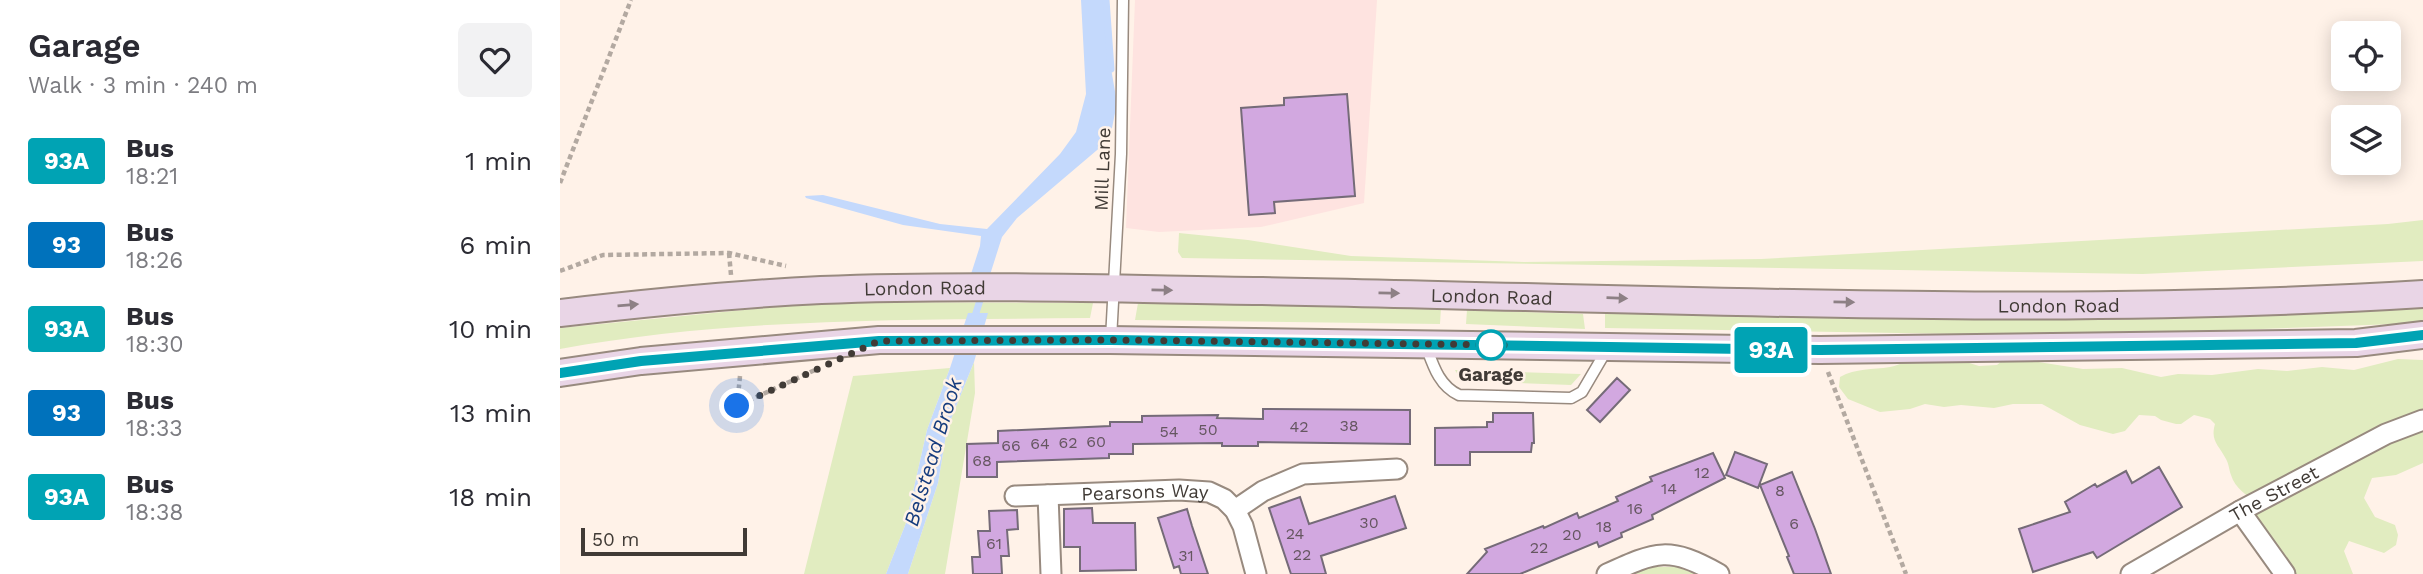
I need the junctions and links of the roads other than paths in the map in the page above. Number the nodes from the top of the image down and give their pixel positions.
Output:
1 (1123, 0) edge
2 (1113, 289) junction
3 (2423, 294) edge
4 (560, 313) edge
5 (2423, 335) edge
6 (1111, 340) junction
7 (1425, 344) junction
8 (1608, 347) junction
9 (560, 373) edge
10 (2423, 420) edge
11 (1397, 469) dead end
12 (1048, 495) junction
13 (1015, 496) dead end
14 (1235, 510) junction
15 (2240, 511) junction
16 (1051, 574) edge
17 (1256, 574) edge
18 (1606, 574) edge
19 (1719, 574) edge
20 (2131, 574) edge
21 (2286, 574) edge

1 - 2 lane, Mill Lane
2 -> 3 street, London Road
4 -> 2 street, London Road
2 - 6 lane, Mill Lane
5 - 8 street
6 - 7 street
6 - 9 street
7 - 8 street
7 - 8 lane
10 - 15 street, The Street
11 - 14 street, Pearsons Way
12 - 13 street, Pearsons Way
12 - 14 street, Pearsons Way
12 - 16 street
14 - 17 street, Pearsons Way
15 - 20 street, The Street
15 - 21 street
18 - 19 street

